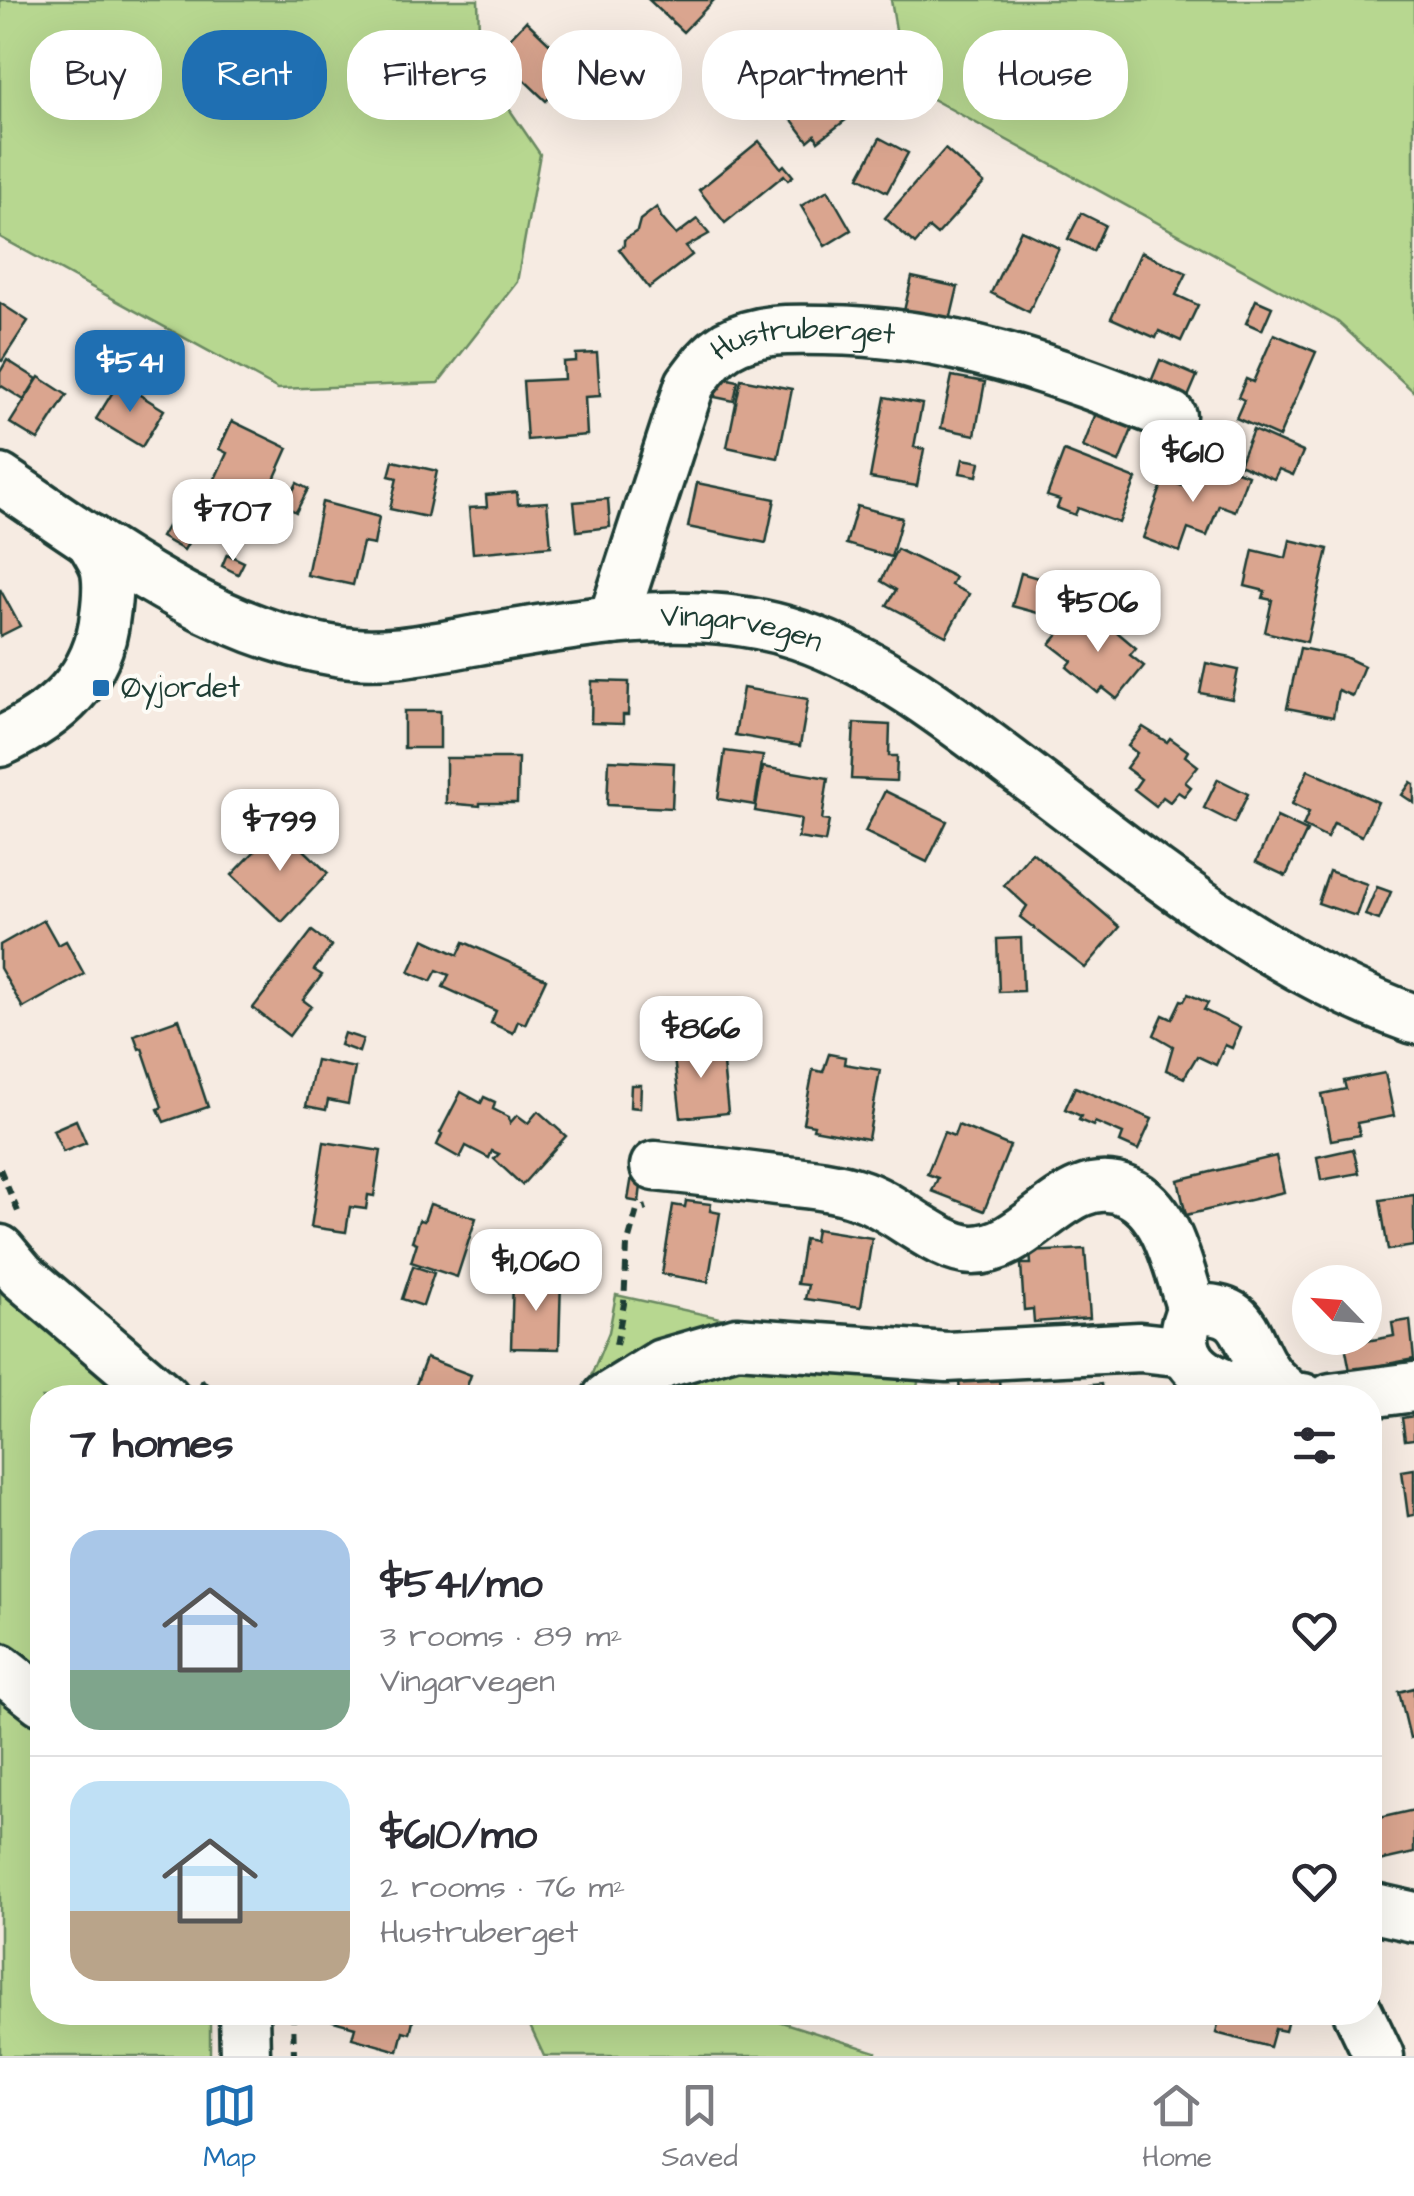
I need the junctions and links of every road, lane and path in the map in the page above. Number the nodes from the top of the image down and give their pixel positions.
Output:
1 (1171, 416) dead end
2 (0, 479) edge
3 (90, 539) junction
4 (613, 620) junction
5 (0, 742) edge
6 (1414, 1020) edge
7 (651, 1186) joint
8 (0, 1250) edge
9 (614, 1352) dead end
10 (1191, 1357) edge
11 (150, 1385) edge
12 (628, 1385) edge
13 (1235, 1385) edge
14 (1278, 1385) edge
15 (1414, 1386) edge
16 (1382, 1391) edge
17 (0, 1668) edge
18 (30, 1692) edge
19 (1382, 1910) edge
20 (1414, 1918) edge
21 (245, 2025) edge
22 (293, 2025) edge
23 (1364, 2025) edge
24 (246, 2056) edge
25 (294, 2056) edge
26 (1379, 2056) edge

1 - 4 street, Hustruberget
2 - 3 street, Vingarvegen
3 - 4 street, Vingarvegen
3 - 5 street
4 - 6 street, Vingarvegen
7 - 9 path
7 - 10 street
8 - 11 street
10 - 12 street
10 - 13 street
10 - 14 street
15 - 16 street
17 - 18 street
19 - 20 street
21 - 24 street
22 - 25 path
23 - 26 street

